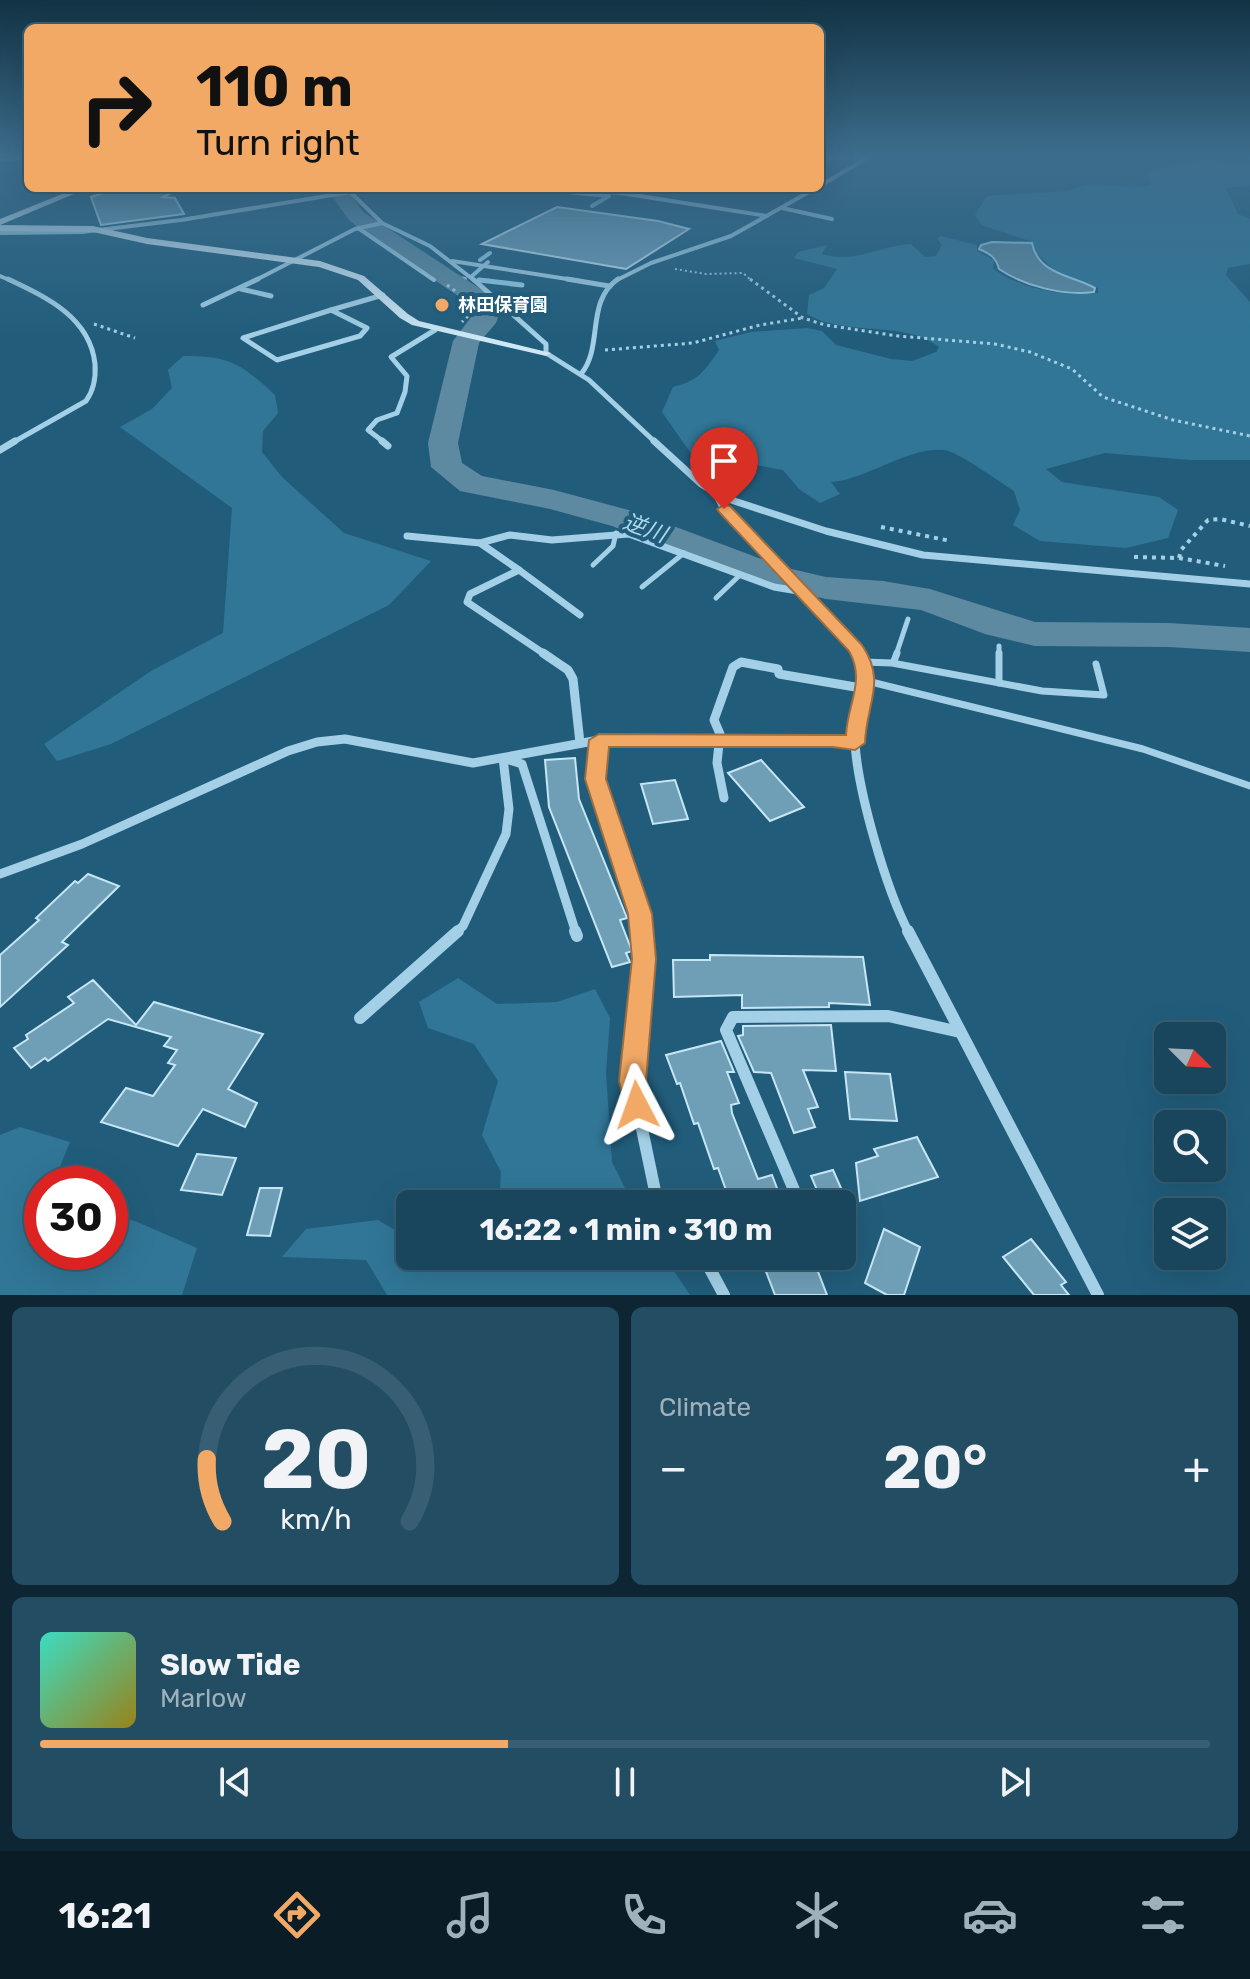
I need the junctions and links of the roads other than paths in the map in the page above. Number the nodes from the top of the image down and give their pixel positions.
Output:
1 (22, 217) edge
2 (197, 217) edge
3 (376, 217) edge
4 (764, 217) edge
5 (825, 217) edge
6 (832, 219) dead end
7 (382, 223) junction
8 (360, 227) junction
9 (0, 228) edge
10 (93, 229) junction
11 (298, 261) junction
12 (452, 261) junction
13 (0, 276) edge
14 (434, 280) road end
15 (609, 286) junction
16 (240, 288) junction
17 (383, 295) junction
18 (271, 296) dead end
19 (203, 305) dead end
20 (331, 310) junction
21 (435, 330) junction
22 (546, 353) junction
23 (581, 374) junction
24 (388, 446) dead end
25 (0, 450) edge
26 (716, 493) junction
27 (616, 533) junction
28 (407, 536) dead end
29 (480, 543) junction
30 (684, 553) junction
31 (593, 565) dead end
32 (519, 570) junction
33 (740, 575) junction
34 (1250, 584) edge
35 (642, 587) dead end
36 (802, 590) junction
37 (716, 598) dead end
38 (580, 615) dead end
39 (908, 619) dead end
40 (999, 646) dead end
41 (894, 661) junction
42 (864, 662) junction
43 (1096, 664) dead end
44 (999, 683) junction
45 (867, 685) junction
46 (599, 740) junction
47 (722, 740) junction
48 (580, 743) junction
49 (855, 743) junction
50 (503, 758) junction
51 (1250, 786) edge
52 (724, 798) dead end
53 (0, 874) edge
54 (577, 936) dead end
55 (360, 1018) dead end
56 (960, 1032) junction
57 (655, 1190) edge
58 (794, 1190) edge
59 (711, 1270) edge
60 (724, 1295) edge
61 (1098, 1295) edge

1 - 9 street
2 - 10 street
3 - 7 street
4 - 15 street
5 - 6 street
7 - 8 street
7 - 12 street
8 - 11 street
8 - 14 street
9 - 10 street
10 - 11 street
11 - 16 street
11 - 17 street
12 - 15 street
12 - 22 street
13 - 25 street
15 - 23 street
16 - 18 street
16 - 19 street
17 - 20 street
17 - 21 street
20 - 20 street
21 - 22 street
21 - 24 street
22 - 23 street
23 - 26 street
26 - 34 street
26 - 36 street
27 - 29 street
27 - 30 street
27 - 31 lane
28 - 29 street
29 - 32 street
30 - 33 street
30 - 35 lane
32 - 38 street
32 - 48 street
33 - 36 street
33 - 37 lane
36 - 42 street
39 - 41 lane
40 - 44 lane
41 - 42 lane
41 - 44 lane
42 - 45 street
43 - 44 lane
45 - 47 street
45 - 49 street
45 - 51 lane
46 - 47 street
46 - 48 street
46 - 57 street
47 - 49 street
47 - 52 street
48 - 50 street
49 - 56 street
50 - 53 street
50 - 54 street
50 - 55 street
56 - 58 street
56 - 61 street
59 - 60 street

